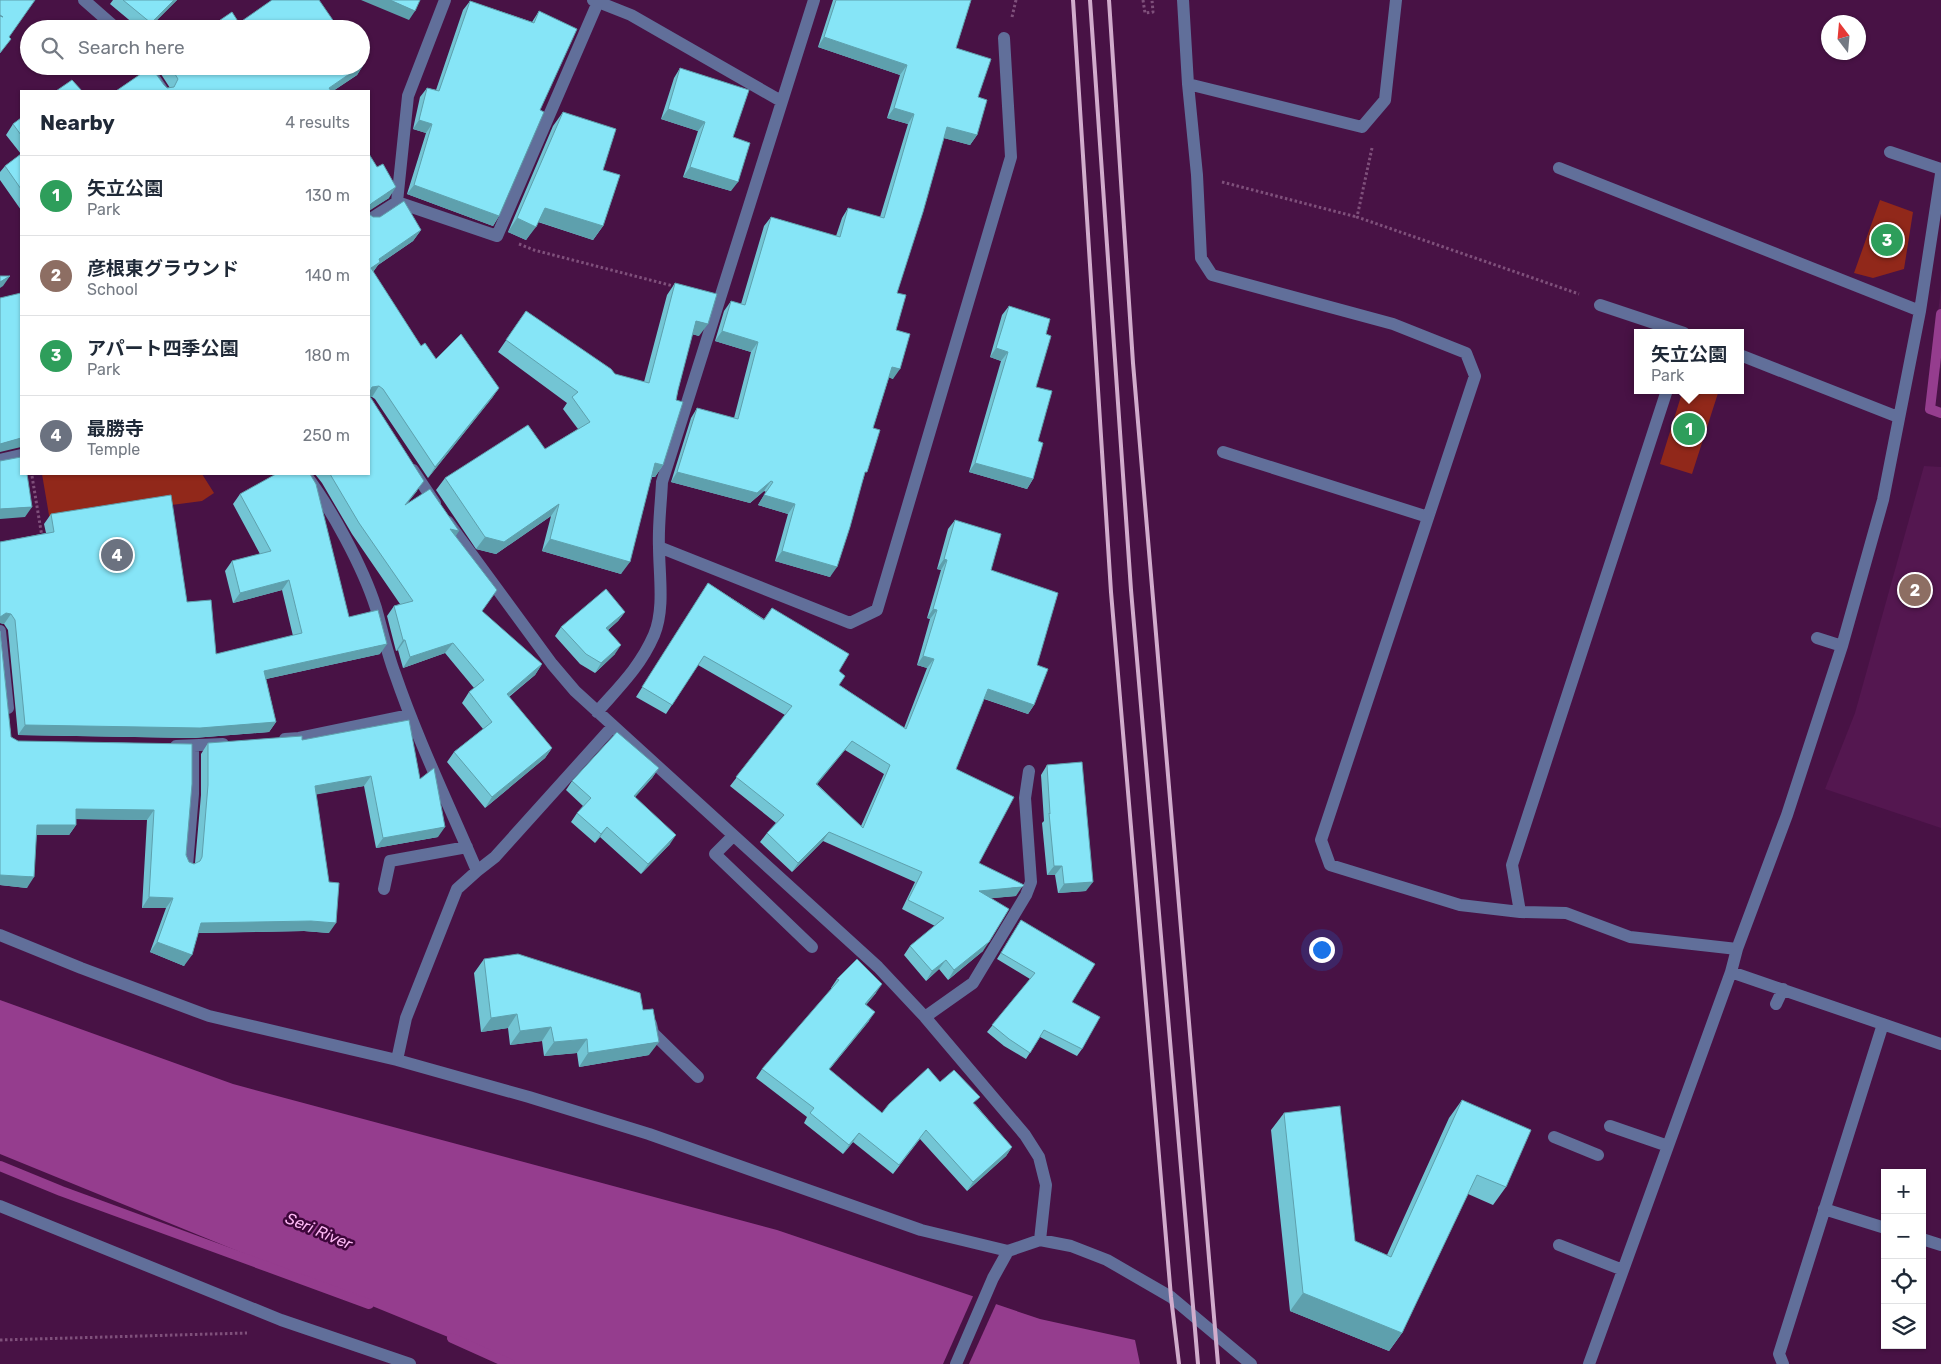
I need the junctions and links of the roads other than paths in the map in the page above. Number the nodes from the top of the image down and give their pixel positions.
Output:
1 (84, 0) edge
2 (445, 0) edge
3 (814, 0) edge
4 (1182, 0) edge
5 (1396, 0) edge
6 (596, 1) edge
7 (101, 20) edge
8 (1004, 38) dead end
9 (152, 75) edge
10 (1188, 84) junction
11 (162, 90) edge
12 (781, 101) junction
13 (1890, 152) dead end
14 (1559, 168) dead end
15 (1941, 169) edge
16 (1941, 174) edge
17 (398, 202) junction
18 (370, 219) edge
19 (1600, 305) dead end
20 (1920, 311) junction
21 (1672, 329) edge
22 (1744, 357) edge
23 (1666, 394) edge
24 (1898, 417) junction
25 (1223, 452) dead end
26 (20, 455) edge
27 (0, 460) edge
28 (407, 462) edge
29 (306, 475) edge
30 (1428, 517) junction
31 (659, 547) junction
32 (0, 631) edge
33 (1817, 638) dead end
34 (1842, 646) junction
35 (1, 650) edge
36 (597, 712) junction
37 (410, 715) junction
38 (9, 724) edge
39 (613, 726) junction
40 (270, 740) edge
41 (232, 743) edge
42 (164, 746) edge
43 (193, 746) junction
44 (1029, 770) dead end
45 (732, 836) junction
46 (467, 847) junction
47 (187, 866) edge
48 (477, 871) junction
49 (384, 889) dead end
50 (1520, 912) junction
51 (0, 935) edge
52 (812, 947) dead end
53 (1737, 949) junction
54 (1731, 972) junction
55 (1783, 990) junction
56 (1776, 1004) dead end
57 (650, 1015) edge
58 (925, 1017) junction
59 (1883, 1024) junction
60 (1941, 1044) edge
61 (397, 1060) junction
62 (698, 1077) dead end
63 (1610, 1126) dead end
64 (1554, 1137) dead end
65 (1668, 1146) junction
66 (1598, 1155) dead end
67 (0, 1206) edge
68 (1824, 1209) junction
69 (1881, 1227) edge
70 (1040, 1240) junction
71 (1926, 1240) edge
72 (1941, 1244) edge
73 (1559, 1245) dead end
74 (1008, 1251) junction
75 (1623, 1270) junction
76 (402, 1363) edge
77 (956, 1364) edge
78 (1251, 1364) edge
79 (1589, 1364) edge
80 (1783, 1364) edge

1 - 7 street
2 - 17 street
3 - 12 street
4 - 10 street
5 - 10 street
6 - 12 street
6 - 17 street
8 - 31 street
9 - 11 street
10 - 30 street
12 - 31 street
13 - 15 street
14 - 20 street
16 - 20 street
17 - 18 street
19 - 21 street
20 - 24 street
22 - 24 street
23 - 50 street
24 - 34 street
25 - 30 street
26 - 27 street
28 - 36 street
29 - 37 street
30 - 50 street
31 - 36 street
32 - 35 street
33 - 34 street
34 - 53 street
35 - 38 street
36 - 39 street
37 - 40 street
37 - 46 street
39 - 45 street
39 - 48 street
41 - 43 street
42 - 43 street
43 - 47 street
44 - 58 street
45 - 52 street
45 - 58 street
46 - 48 street
46 - 49 street
48 - 61 street
50 - 53 street
51 - 61 street
53 - 54 street
54 - 55 street
54 - 65 street
55 - 56 street
55 - 59 street
57 - 62 street
58 - 70 street
59 - 60 street
59 - 68 street
61 - 74 street
63 - 65 street
64 - 66 street
65 - 75 street
67 - 76 street
68 - 69 street
68 - 80 street
70 - 74 street
70 - 78 street
71 - 72 street
73 - 75 street
74 - 77 street
75 - 79 street

